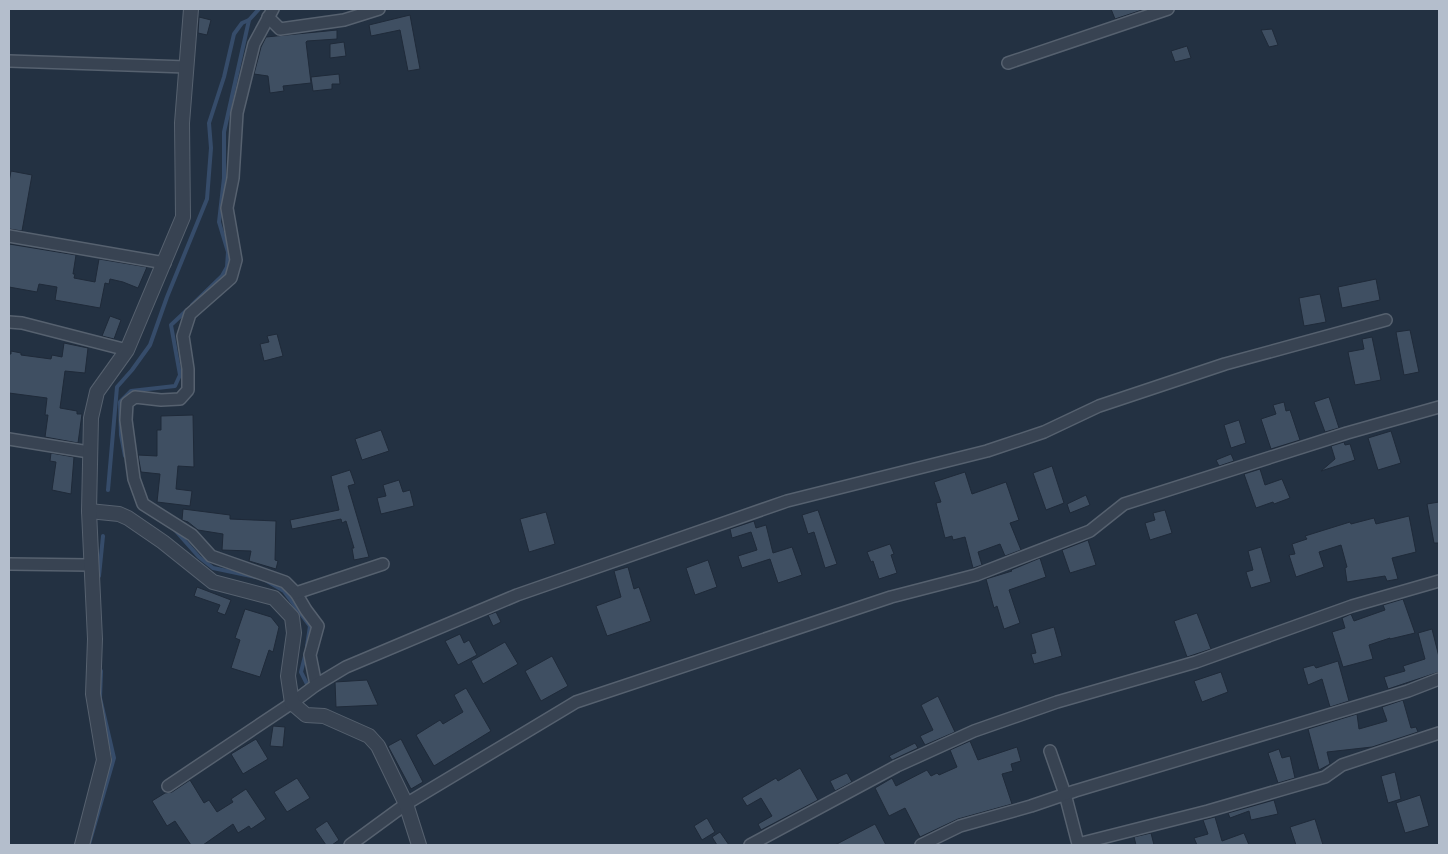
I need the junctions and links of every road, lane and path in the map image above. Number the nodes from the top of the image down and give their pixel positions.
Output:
1 (191, 9) edge
2 (379, 9) edge
3 (1168, 9) edge
4 (270, 13) edge
5 (9, 61) edge
6 (1008, 63) dead end
7 (187, 67) junction
8 (9, 236) edge
9 (165, 263) junction
10 (1386, 320) dead end
11 (9, 322) edge
12 (127, 350) junction
13 (1439, 407) edge
14 (9, 439) edge
15 (89, 452) junction
16 (89, 512) junction
17 (9, 564) edge
18 (383, 564) dead end
19 (90, 565) junction
20 (1439, 581) edge
21 (296, 593) junction
22 (1439, 679) edge
23 (316, 685) junction
24 (292, 703) junction
25 (1439, 733) edge
26 (1050, 751) dead end
27 (168, 786) dead end
28 (1065, 794) junction
29 (406, 804) junction
30 (82, 845) edge
31 (350, 845) edge
32 (420, 845) edge
33 (750, 845) edge
34 (921, 845) edge

1 - 7 street
2 - 4 street
3 - 6 street
4 - 21 street
5 - 7 street
7 - 9 street
8 - 9 street
9 - 12 street
10 - 23 street
11 - 12 street
12 - 15 street
13 - 29 street
14 - 15 street
15 - 16 street
16 - 19 street
16 - 24 street
17 - 19 street
18 - 21 street
19 - 30 street
20 - 33 street
21 - 23 street
22 - 28 street
23 - 24 street
24 - 27 street
24 - 29 street
25 - 28 street
26 - 28 street
28 - 34 street
29 - 31 street
29 - 32 street

